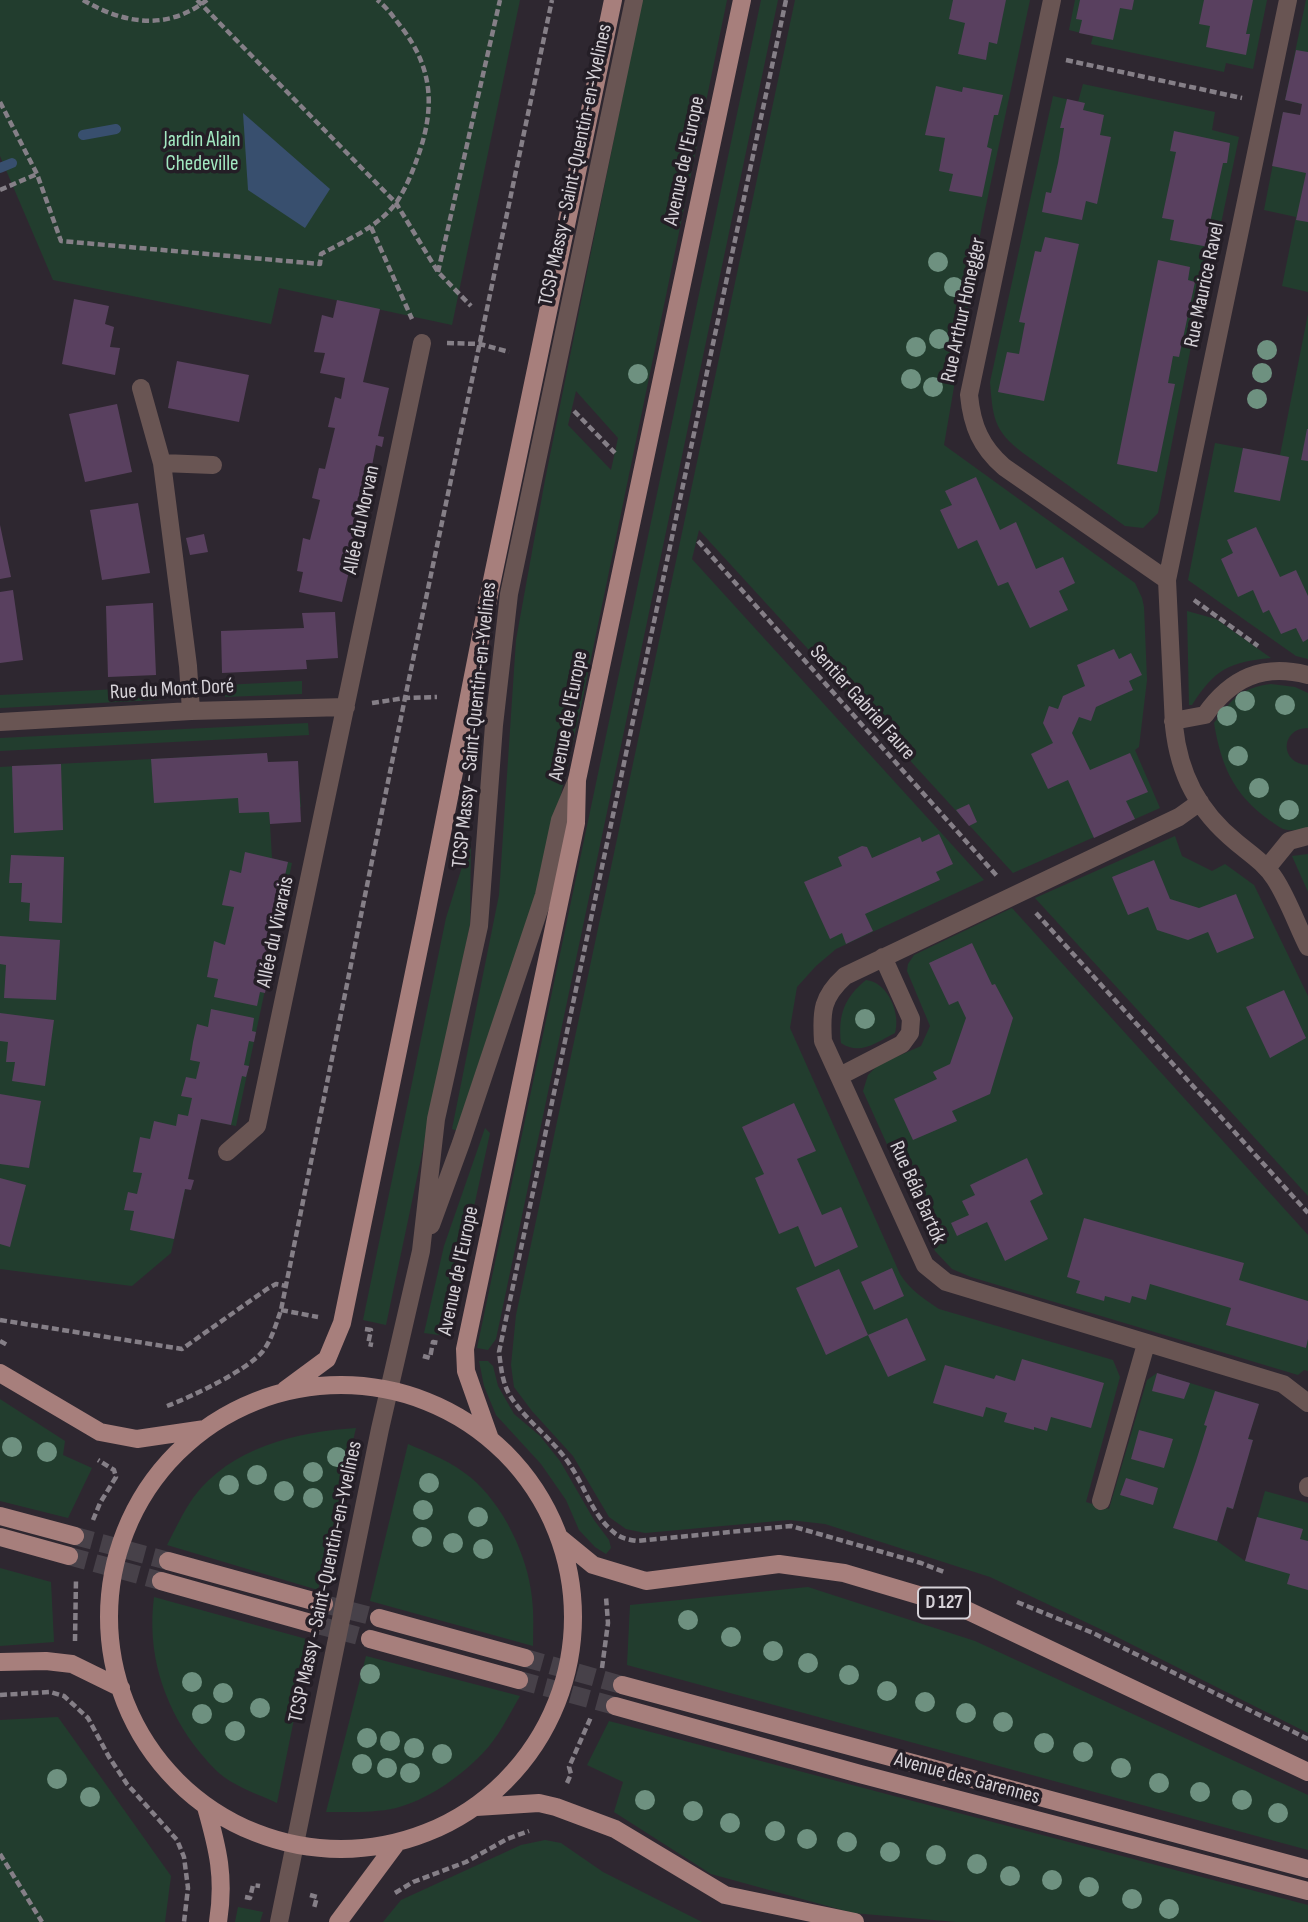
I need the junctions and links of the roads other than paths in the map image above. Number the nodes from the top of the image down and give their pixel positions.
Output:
1 (613, 0) edge
2 (634, 0) edge
3 (742, 0) edge
4 (1052, 0) edge
5 (1288, 0) edge
6 (422, 343) road end
7 (141, 388) dead end
8 (162, 463) junction
9 (212, 465) dead end
10 (1167, 580) junction
11 (1300, 673) edge
12 (346, 707) junction
13 (191, 711) junction
14 (1173, 721) junction
15 (0, 722) edge
16 (577, 780) junction
17 (1199, 802) junction
18 (1308, 836) edge
19 (1266, 868) junction
20 (1308, 947) edge
21 (883, 957) junction
22 (840, 1076) junction
23 (227, 1152) dead end
24 (421, 1251) junction
25 (1146, 1343) junction
26 (0, 1373) edge
27 (389, 1389) junction
28 (281, 1392) junction
29 (1308, 1403) edge
30 (205, 1429) junction
31 (491, 1439) junction
32 (1101, 1501) dead end
33 (0, 1516) edge
34 (75, 1536) tunnel mouth
35 (0, 1537) edge
36 (560, 1538) junction
37 (69, 1556) tunnel mouth
38 (167, 1561) tunnel mouth
39 (161, 1581) tunnel mouth
40 (324, 1604) tunnel mouth
41 (379, 1618) tunnel mouth
42 (314, 1624) tunnel mouth
43 (370, 1639) tunnel mouth
44 (525, 1658) tunnel mouth
45 (0, 1662) edge
46 (519, 1680) tunnel mouth
47 (622, 1685) tunnel mouth
48 (121, 1688) junction
49 (615, 1706) tunnel mouth
50 (1308, 1772) edge
51 (206, 1807) junction
52 (476, 1807) junction
53 (396, 1844) junction
54 (294, 1845) junction
55 (1308, 1869) edge
56 (1308, 1891) edge
57 (218, 1922) edge
58 (279, 1922) edge
59 (338, 1922) edge
60 (855, 1922) edge

1 - 28 main road
2 - 24 street, TCSP Massy - Saint-Quentin-en-Yvelines
3 - 16 main road, Avenue de l'Europe
4 - 10 street, Rue Arthur Honegger
5 - 10 street, Rue Maurice Ravel
6 - 12 street, Allée du Morvan
7 - 8 street
8 - 9 street
8 - 13 street
10 - 14 street, Rue Maurice Ravel
11 - 14 street
12 - 13 street, Rue du Mont Doré
12 - 23 street, Allée du Vivarais
13 - 15 street, Rue du Mont Doré
14 - 17 street, Rue Maurice Ravel
16 - 24 street, TCSP Massy - Saint-Quentin-en-Yvelines
16 - 31 main road, Avenue de l'Europe
17 - 19 street, Rue Maurice Ravel
17 - 21 street, Rue Béla Bartók
18 - 19 street
19 - 20 street, Rue Maurice Ravel
21 - 22 street, Rue Béla Bartók
21 - 22 street
22 - 25 street, Rue Béla Bartók
24 - 27 street, TCSP Massy - Saint-Quentin-en-Yvelines
25 - 29 street, Rue Béla Bartók
25 - 32 street
26 - 30 main road
27 - 28 main road
27 - 31 main road
27 - 54 street, TCSP Massy - Saint-Quentin-en-Yvelines
28 - 30 main road
30 - 48 main road
31 - 36 main road
33 - 34 main road
35 - 37 main road
36 - 50 main road, D 127
36 - 52 main road
38 - 40 main road
39 - 42 main road
41 - 44 main road
43 - 46 main road
45 - 48 main road
47 - 55 main road, Avenue des Garennes
48 - 51 main road
49 - 56 main road, Avenue des Garennes
51 - 54 main road
51 - 57 main road
52 - 53 main road
52 - 60 main road
53 - 54 main road
53 - 59 main road
54 - 58 street, TCSP Massy - Saint-Quentin-en-Yvelines

